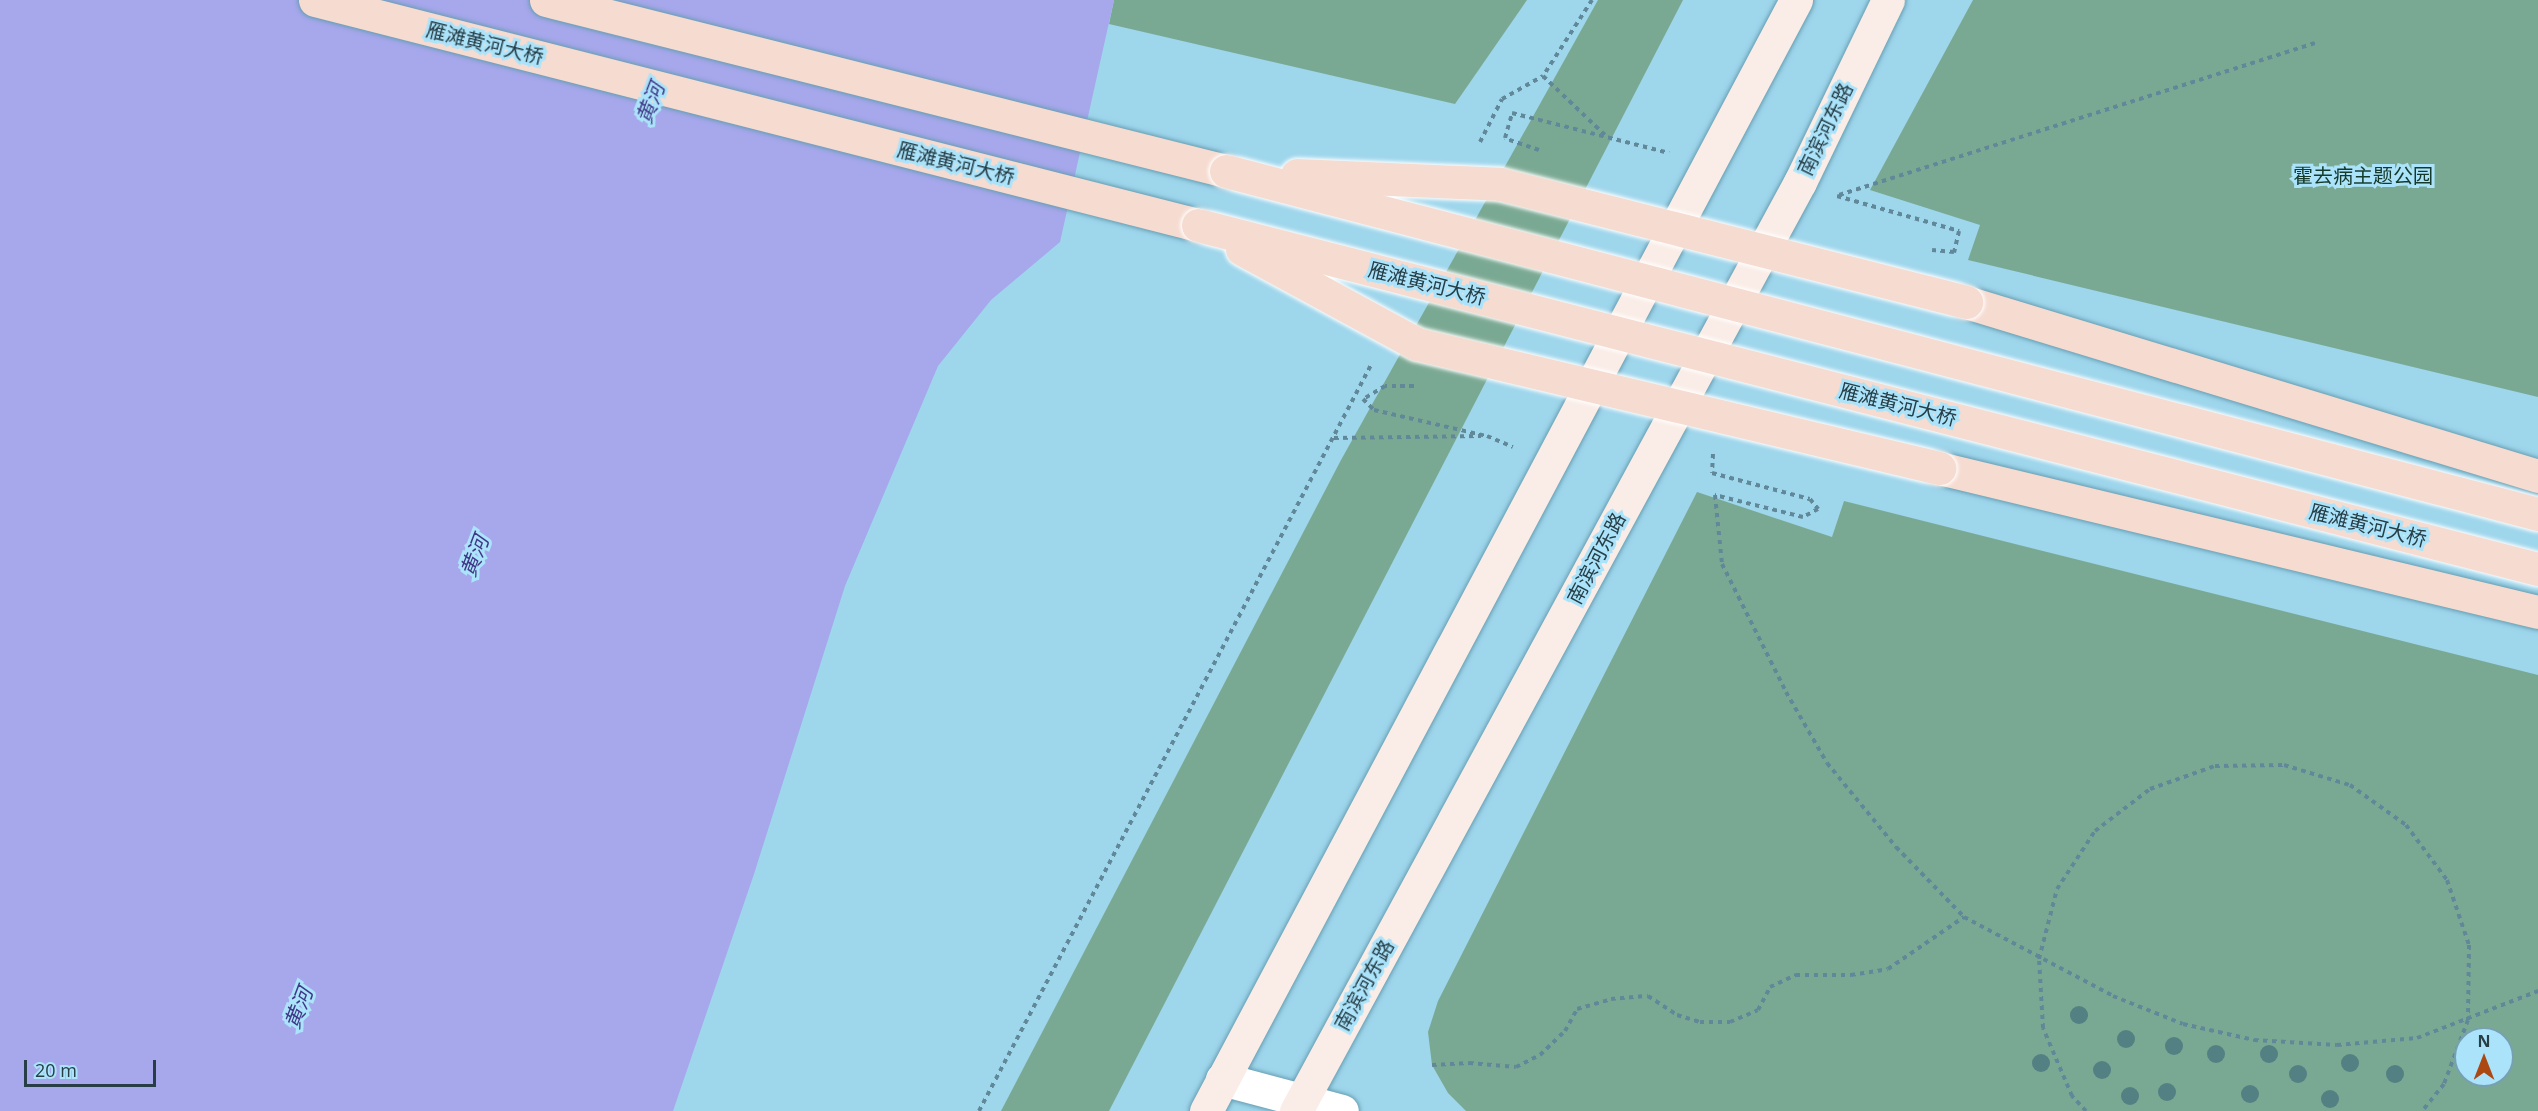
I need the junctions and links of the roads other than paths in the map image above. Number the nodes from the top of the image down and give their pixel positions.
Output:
1 (315, 0) edge
2 (546, 0) edge
3 (1796, 0) edge
4 (1888, 0) edge
5 (1226, 171) junction
6 (1198, 225) junction
7 (2538, 476) edge
8 (2538, 514) edge
9 (2538, 569) edge
10 (2538, 612) edge
11 (1222, 1079) junction
12 (1299, 1105) edge
13 (1206, 1111) edge
14 (1342, 1111) edge

1 - 6 main road, 雁滩黄河大桥
2 - 5 main road
3 - 11 main road
4 - 12 main road, 南滨河东路
5 - 7 main road, bridge
5 - 8 main road, bridge
6 - 9 main road, 雁滩黄河大桥, bridge
6 - 10 main road, bridge
11 - 12 street
11 - 13 main road
12 - 14 street

